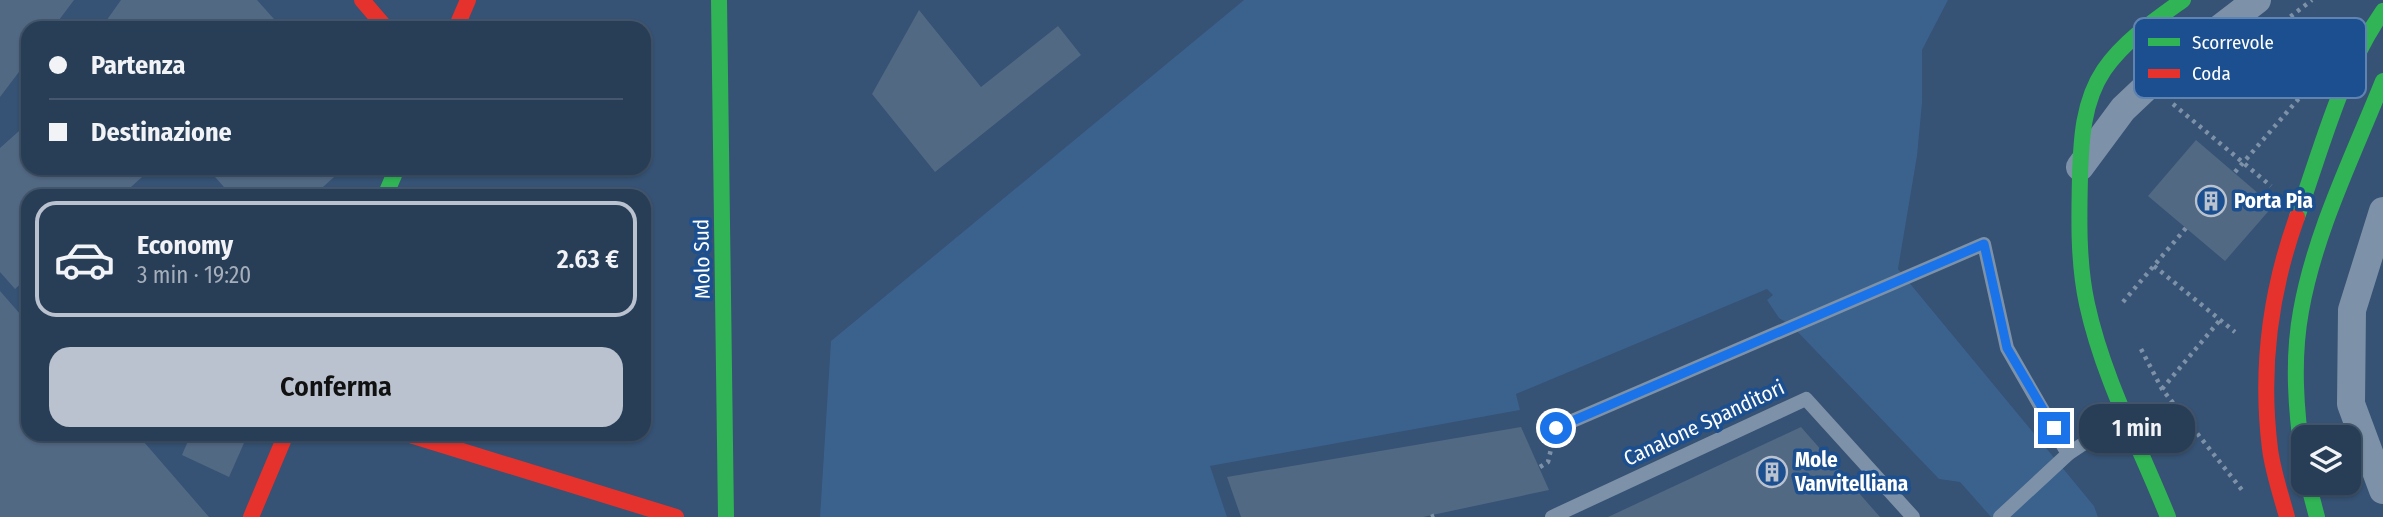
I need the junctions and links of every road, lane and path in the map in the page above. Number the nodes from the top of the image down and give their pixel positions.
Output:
1 (362, 0) edge
2 (468, 0) edge
3 (719, 0) edge
4 (2183, 0) edge
5 (2257, 0) edge
6 (2312, 0) edge
7 (2383, 11) edge
8 (2159, 18) edge
9 (2234, 18) edge
10 (2287, 18) edge
11 (380, 21) edge
12 (459, 21) edge
13 (2134, 38) edge
14 (2366, 39) edge
15 (2383, 81) edge
16 (2135, 98) edge
17 (2174, 98) edge
18 (2299, 98) edge
19 (2340, 98) edge
20 (2169, 101) junction
21 (2163, 107) dead end
22 (2243, 162) junction
23 (2080, 167) junction
24 (2235, 172) dead end
25 (2280, 193) dead end
26 (2383, 211) edge
27 (2186, 228) dead end
28 (2154, 266) junction
29 (2116, 295) dead end
30 (2220, 320) junction
31 (2244, 339) dead end
32 (2138, 343) dead end
33 (2162, 389) junction
34 (2169, 420) dead end
35 (2300, 425) edge
36 (2130, 426) junction
37 (1556, 428) dead end
38 (2176, 428) dead end
39 (283, 441) edge
40 (430, 441) edge
41 (2065, 457) junction
42 (2383, 490) edge
43 (2246, 495) dead end
44 (2311, 495) edge
45 (251, 517) edge
46 (676, 517) edge
47 (726, 517) edge
48 (1552, 517) edge
49 (1913, 517) edge
50 (2000, 517) edge
51 (2168, 517) edge
52 (2287, 517) edge
53 (2317, 517) edge

1 - 11 street
2 - 12 street
3 - 47 street, Molo Sud
4 - 8 street
5 - 9 street
6 - 10 path
7 - 14 street
13 - 23 street
15 - 35 street
16 - 23 street
17 - 20 path
18 - 22 path
19 - 52 street
20 - 21 path
20 - 22 path
22 - 24 path
22 - 25 path
23 - 36 street
26 - 42 street
27 - 28 path
28 - 29 path
28 - 30 path
30 - 31 path
30 - 33 path
32 - 33 path
33 - 43 path
34 - 38 path
36 - 41 lane
36 - 51 street
37 - 41 lane
39 - 45 street
40 - 46 street
41 - 50 lane
44 - 53 street
48 - 49 lane, Canalone Spanditori

